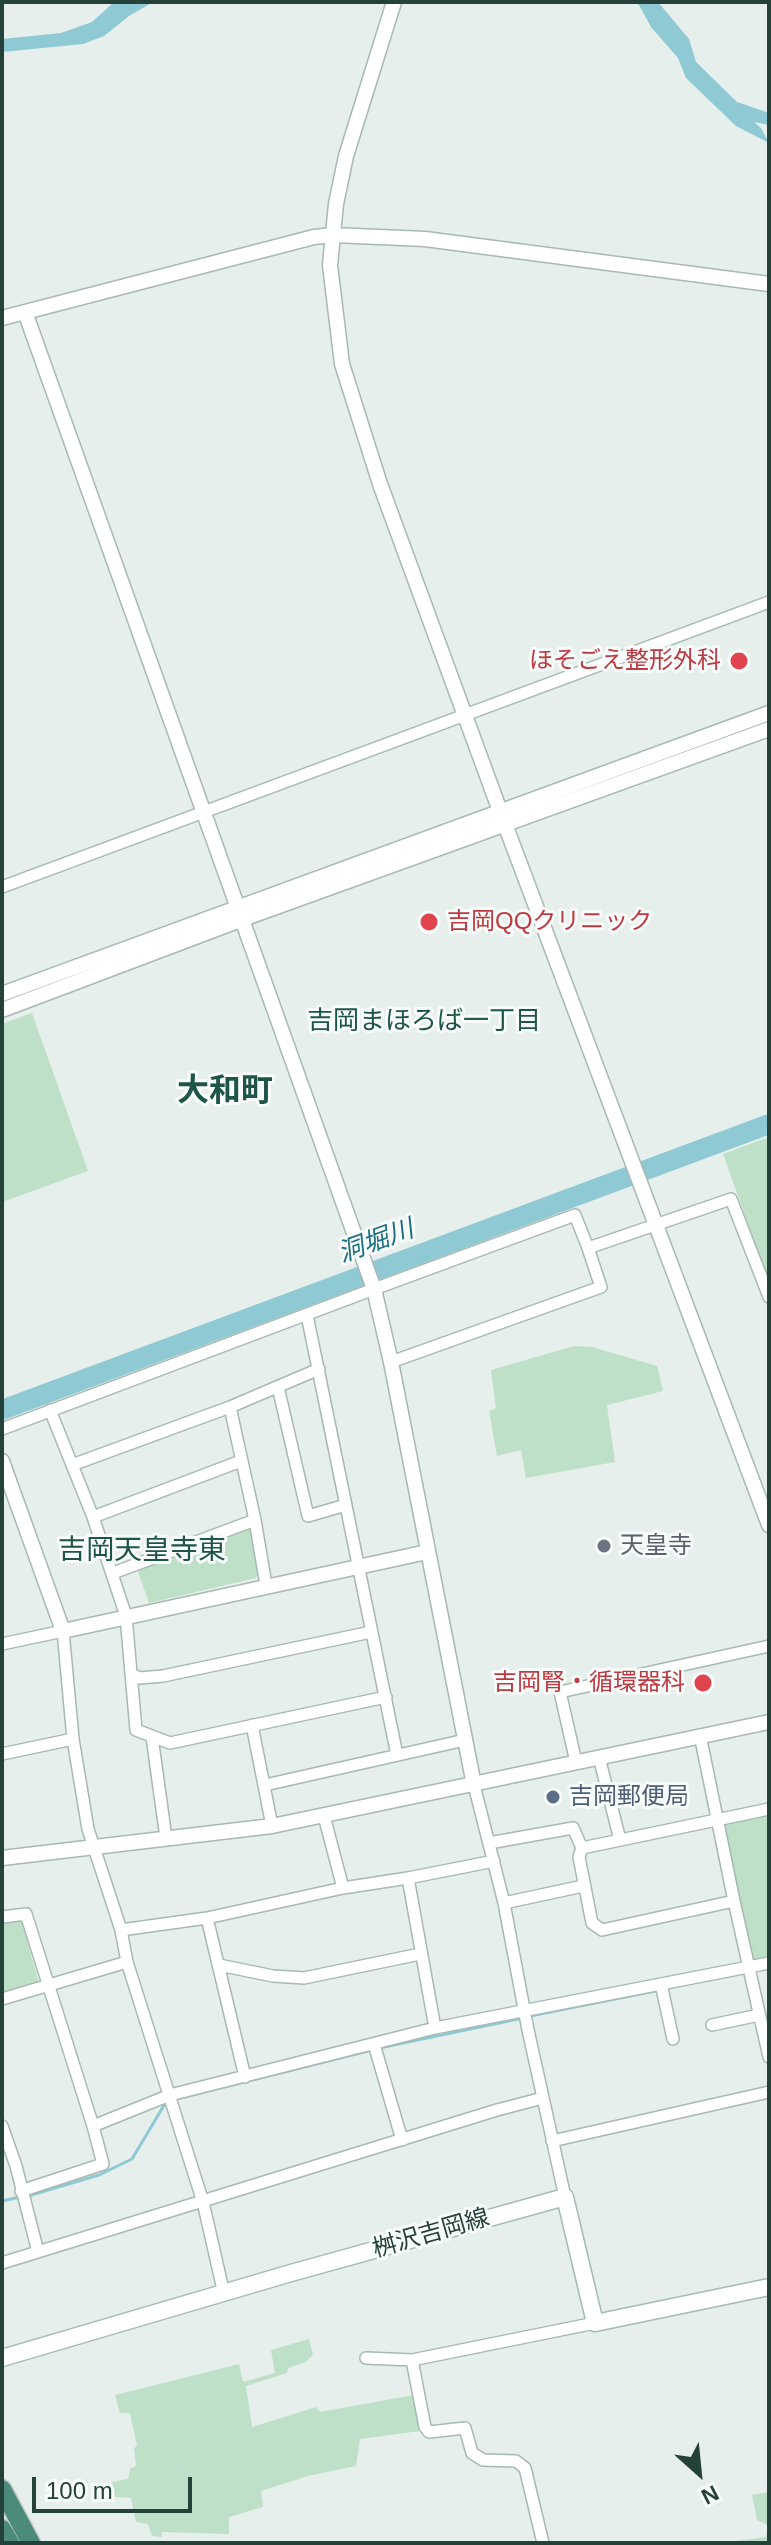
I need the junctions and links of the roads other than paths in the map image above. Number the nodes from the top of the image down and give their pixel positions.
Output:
1 (394, 2) edge
2 (333, 235) junction
3 (769, 284) edge
4 (25, 312) junction
5 (2, 318) edge
6 (769, 602) edge
7 (769, 713) edge
8 (466, 716) junction
9 (769, 729) edge
10 (203, 811) junction
11 (503, 817) junction
12 (2, 887) edge
13 (241, 912) junction
14 (2, 994) edge
15 (2, 1010) edge
16 (654, 1225) junction
17 (588, 1248) junction
18 (372, 1283) junction
19 (769, 1297) edge
20 (307, 1315) junction
21 (391, 1362) junction
22 (319, 1369) junction
23 (278, 1387) junction
24 (230, 1407) junction
25 (50, 1410) junction
26 (2, 1429) edge
27 (2, 1461) edge
28 (241, 1461) junction
29 (72, 1465) junction
30 (346, 1505) junction
31 (93, 1517) junction
32 (768, 1518) edge
33 (255, 1520) junction
34 (427, 1552) junction
35 (358, 1567) junction
36 (113, 1573) junction
37 (266, 1585) junction
38 (126, 1616) junction
39 (63, 1631) junction
40 (371, 1632) junction
41 (2, 1644) edge
42 (769, 1646) edge
43 (132, 1674) junction
44 (386, 1697) junction
45 (769, 1722) edge
46 (252, 1725) junction
47 (700, 1735) junction
48 (152, 1737) junction
49 (73, 1739) junction
50 (465, 1740) junction
51 (2, 1754) edge
52 (397, 1755) junction
53 (599, 1757) junction
54 (576, 1762) junction
55 (265, 1785) junction
56 (474, 1785) junction
57 (769, 1809) edge
58 (324, 1816) junction
59 (717, 1819) junction
60 (272, 1826) junction
61 (166, 1838) junction
62 (620, 1840) junction
63 (489, 1843) junction
64 (94, 1847) junction
65 (582, 1848) junction
66 (2, 1858) edge
67 (494, 1861) junction
68 (408, 1878) junction
69 (583, 1886) junction
70 (343, 1888) junction
71 (734, 1901) junction
72 (504, 1903) junction
73 (2, 1917) edge
74 (207, 1918) junction
75 (121, 1930) junction
76 (420, 1954) junction
77 (127, 1962) junction
78 (769, 1963) edge
79 (219, 1965) junction
80 (749, 1971) junction
81 (50, 1986) junction
82 (662, 1988) junction
83 (2, 1999) edge
84 (525, 2013) junction
85 (759, 2015) junction
86 (712, 2025) dead end
87 (435, 2028) junction
88 (673, 2039) dead end
89 (767, 2039) edge
90 (375, 2048) junction
91 (769, 2057) edge
92 (245, 2077) junction
93 (769, 2092) edge
94 (543, 2098) junction
95 (171, 2099) junction
96 (2, 2126) edge
97 (93, 2126) junction
98 (402, 2140) junction
99 (552, 2141) junction
100 (23, 2196) junction
101 (565, 2197) junction
102 (203, 2202) junction
103 (38, 2252) junction
104 (2, 2263) edge
105 (769, 2291) edge
106 (224, 2294) junction
107 (595, 2323) junction
108 (2, 2358) edge
109 (366, 2358) dead end
110 (412, 2360) junction
111 (2, 2489) edge
112 (2, 2529) edge
113 (10, 2543) edge
114 (31, 2543) edge
115 (543, 2543) edge

1 - 2 street
2 - 3 street
2 - 4 street
2 - 8 street
4 - 5 street
4 - 10 street
6 - 8 street
7 - 11 street
8 - 10 street
8 - 11 street
9 - 11 street
10 - 12 street
10 - 13 street
11 - 13 street
11 - 16 street
13 - 14 street
13 - 15 street
13 - 18 street
16 - 17 street
16 - 19 street
16 - 32 street
17 - 18 street
17 - 21 street
18 - 20 street
18 - 21 street
20 - 22 street
20 - 25 street
21 - 34 street
22 - 23 street
22 - 30 street
23 - 24 street
23 - 30 street
24 - 28 street
24 - 29 street
25 - 26 street
25 - 29 street
27 - 39 street
28 - 31 street
28 - 33 street
29 - 31 street
30 - 35 street
31 - 36 street
33 - 36 street
33 - 37 street
34 - 35 street
34 - 50 street
35 - 37 street
35 - 40 street
36 - 38 street
37 - 38 street
38 - 39 street
38 - 43 street
39 - 41 street
39 - 49 street
40 - 43 street
40 - 44 street
42 - 54 street
43 - 48 street
44 - 46 street
44 - 52 street
45 - 47 street
46 - 48 street
46 - 55 street
47 - 53 street
47 - 59 street
48 - 61 street
49 - 51 street
49 - 64 street
50 - 52 street
50 - 56 street
52 - 55 street
53 - 54 street
53 - 62 street
54 - 56 street
55 - 60 street
56 - 58 street
56 - 63 street
57 - 59 street
58 - 60 street
58 - 70 street
59 - 62 street
59 - 71 street
60 - 61 street
61 - 64 street
62 - 65 street
63 - 65 street
63 - 67 street
64 - 66 street
64 - 75 street
65 - 69 street
67 - 68 street
67 - 72 street
68 - 70 street
68 - 76 street
69 - 71 street
69 - 72 street
70 - 74 street
71 - 80 street
72 - 84 street
73 - 81 street
74 - 75 street
74 - 79 street
75 - 77 street
76 - 79 street
76 - 87 street
77 - 81 street
77 - 95 street
78 - 80 street
79 - 92 street
80 - 82 street
80 - 85 street
81 - 83 street
81 - 97 street
82 - 84 street
82 - 88 street
84 - 87 street
84 - 94 street
85 - 86 street
85 - 89 street
87 - 90 street
89 - 91 street
90 - 92 street
90 - 98 street
92 - 95 street
93 - 99 street
94 - 98 street
94 - 99 street
95 - 97 street
95 - 102 street
96 - 100 street
97 - 100 street
98 - 102 street
99 - 101 street
100 - 103 street
101 - 106 main road, 桝沢吉岡線
101 - 107 main road
102 - 103 street
102 - 106 street
103 - 104 street
105 - 107 main road
106 - 108 main road, 桝沢吉岡線
107 - 110 street
109 - 110 street
110 - 115 street
111 - 114 highway
112 - 113 highway

